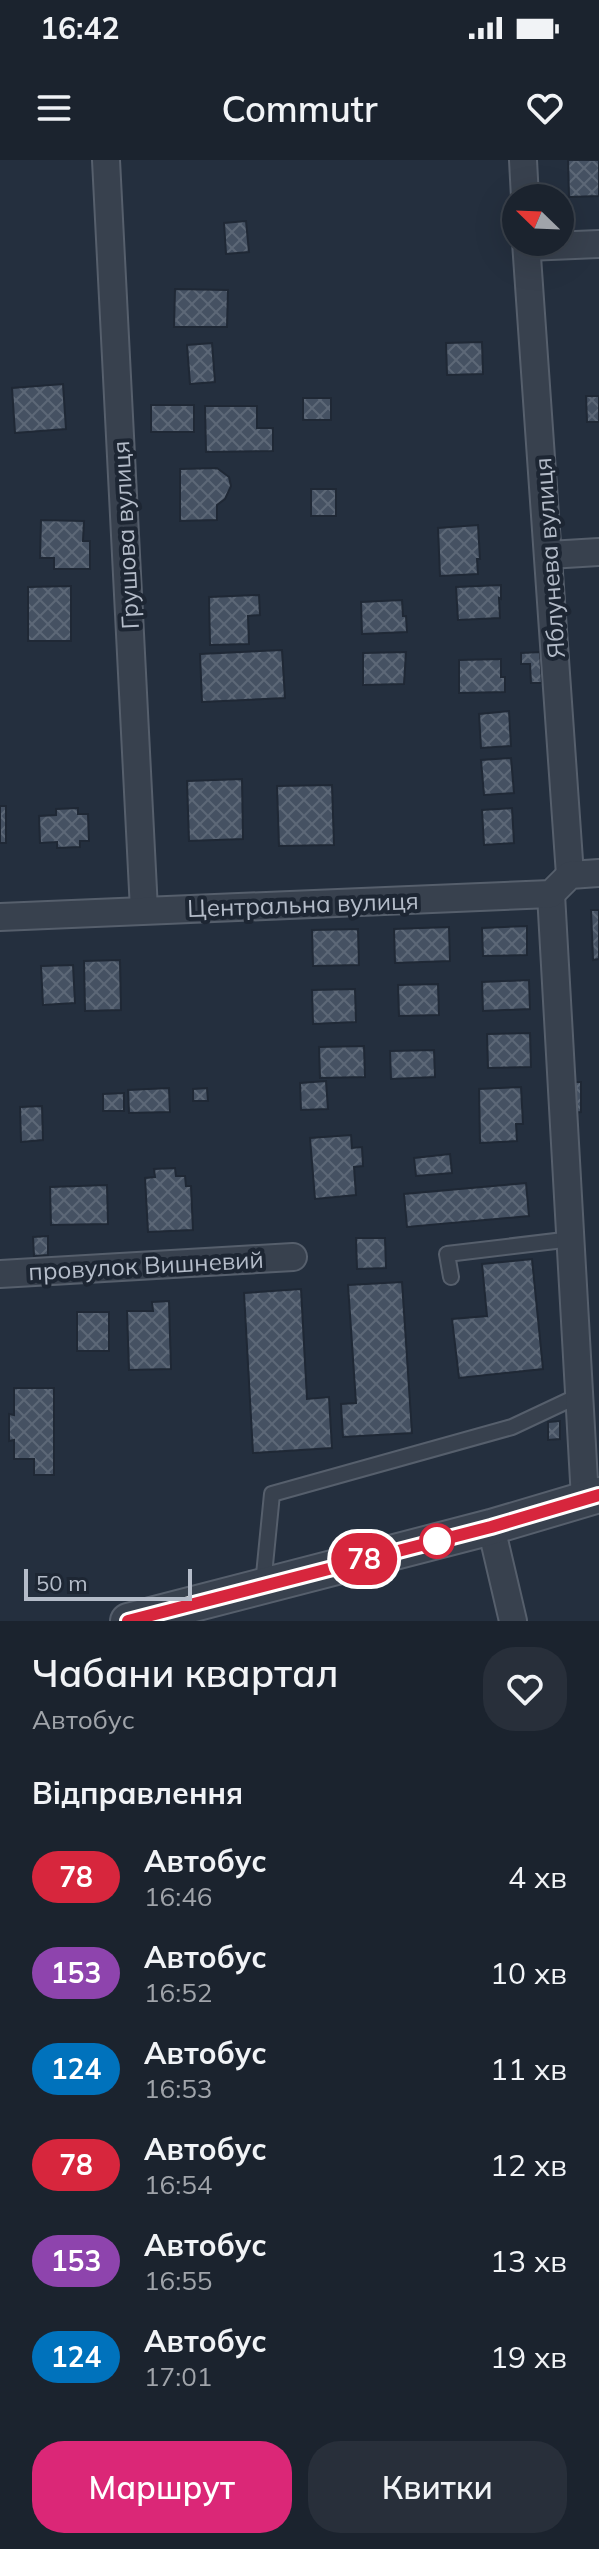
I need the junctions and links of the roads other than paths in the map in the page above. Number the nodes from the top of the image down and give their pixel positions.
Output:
1 (106, 160) edge
2 (523, 160) edge
3 (524, 184) edge
4 (574, 244) edge
5 (599, 244) edge
6 (527, 256) edge
7 (599, 552) edge
8 (549, 555) junction
9 (599, 873) edge
10 (570, 875) junction
11 (551, 894) junction
12 (144, 910) junction
13 (0, 917) edge
14 (572, 1239) junction
15 (293, 1257) dead end
16 (0, 1274) edge
17 (451, 1277) dead end
18 (589, 1364) edge
19 (580, 1395) junction
20 (592, 1497) edge
21 (491, 1527) junction
22 (263, 1585) junction
23 (128, 1621) edge
24 (513, 1621) edge

1 - 12 street, Грушова вулиця
2 - 3 street
4 - 5 street
6 - 8 street, Яблунева вулиця
7 - 8 street
8 - 10 street, Яблунева вулиця
9 - 10 street
10 - 11 street
11 - 12 street, Центральна вулиця
11 - 14 street
12 - 13 street, Центральна вулиця
14 - 17 lane
14 - 18 street
15 - 16 street, провулок Вишневий
18 - 19 street
19 - 20 street
19 - 22 lane
20 - 21 street
21 - 22 street
21 - 24 street
22 - 23 street

